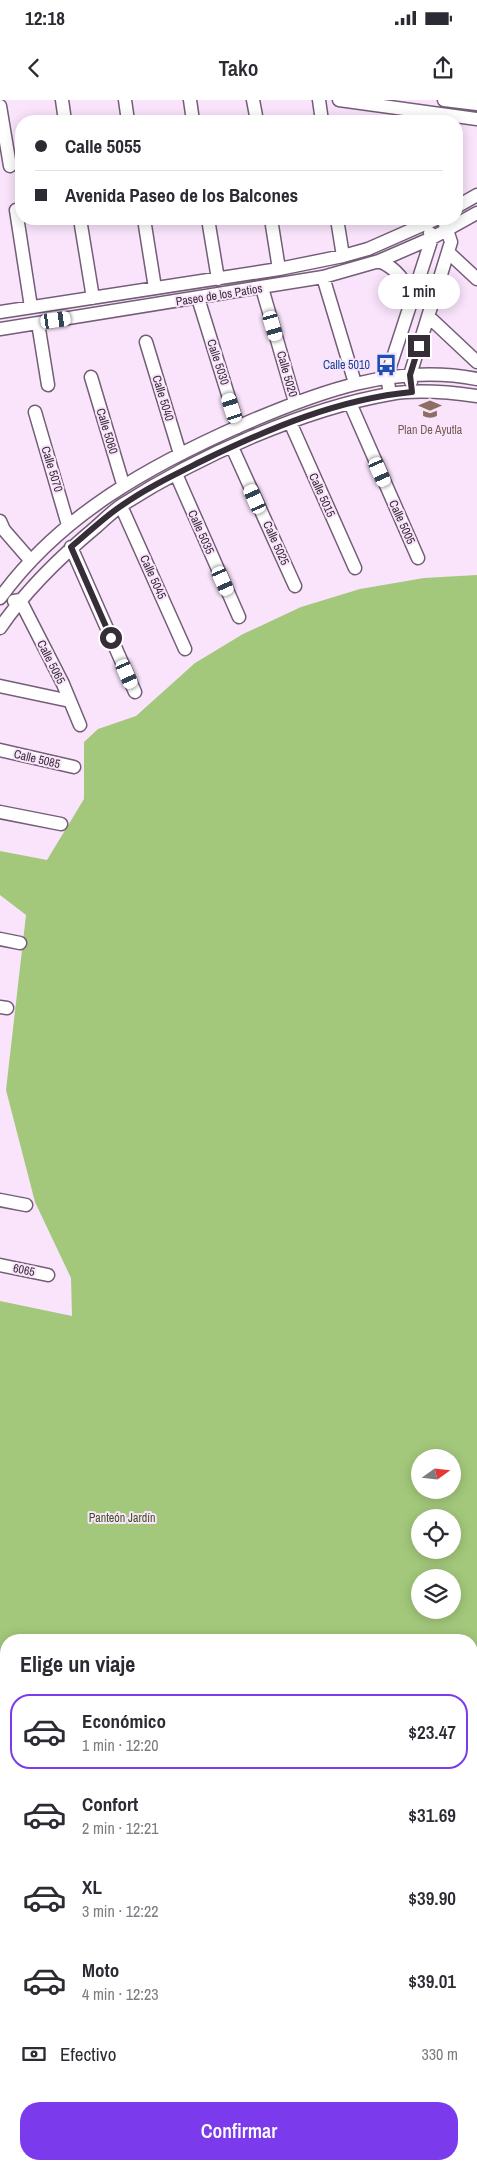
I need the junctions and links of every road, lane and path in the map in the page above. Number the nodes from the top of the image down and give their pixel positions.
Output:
1 (62, 100) edge
2 (126, 100) edge
3 (190, 100) edge
4 (254, 100) edge
5 (319, 100) edge
6 (339, 100) edge
7 (438, 100) edge
8 (444, 100) edge
9 (459, 101) edge
10 (477, 104) edge
11 (0, 106) edge
12 (436, 114) junction
13 (64, 115) edge
14 (127, 115) edge
15 (192, 115) edge
16 (256, 115) edge
17 (321, 115) edge
18 (444, 115) edge
19 (463, 117) edge
20 (477, 119) edge
21 (10, 166) dead end
22 (477, 195) edge
23 (463, 203) edge
24 (477, 213) edge
25 (463, 221) edge
26 (18, 225) edge
27 (81, 225) edge
28 (145, 225) edge
29 (209, 225) edge
30 (273, 225) edge
31 (338, 225) edge
32 (423, 225) edge
33 (430, 225) edge
34 (445, 225) edge
35 (457, 225) edge
36 (448, 230) junction
37 (432, 238) junction
38 (448, 252) junction
39 (342, 256) junction
40 (379, 261) junction
41 (279, 269) junction
42 (323, 276) junction
43 (218, 278) junction
44 (477, 279) edge
45 (155, 288) junction
46 (262, 288) junction
47 (93, 298) junction
48 (198, 298) junction
49 (412, 300) junction
50 (31, 307) junction
51 (0, 312) edge
52 (429, 317) junction
53 (38, 323) junction
54 (0, 329) edge
55 (146, 342) dead end
56 (477, 362) edge
57 (410, 375) junction
58 (387, 376) junction
59 (91, 377) dead end
60 (477, 379) edge
61 (355, 383) junction
62 (48, 385) dead end
63 (412, 392) junction
64 (390, 394) junction
65 (477, 396) edge
66 (295, 402) junction
67 (350, 404) junction
68 (35, 412) dead end
69 (290, 422) junction
70 (238, 427) junction
71 (232, 447) junction
72 (180, 454) junction
73 (176, 474) junction
74 (123, 484) junction
75 (121, 506) junction
76 (0, 521) edge
77 (68, 525) junction
78 (71, 547) junction
79 (418, 558) dead end
80 (31, 561) junction
81 (355, 568) dead end
82 (295, 586) dead end
83 (1, 599) edge
84 (20, 600) junction
85 (239, 617) dead end
86 (0, 628) edge
87 (185, 649) dead end
88 (0, 686) edge
89 (135, 692) dead end
90 (70, 701) junction
91 (80, 726) dead end
92 (0, 750) edge
93 (74, 767) dead end
94 (0, 812) edge
95 (61, 824) dead end
96 (0, 939) edge
97 (20, 943) dead end
98 (0, 1200) edge
99 (26, 1205) dead end
100 (0, 1265) edge
101 (48, 1275) dead end

1 - 13 street
2 - 14 street
3 - 15 street
4 - 16 street
5 - 17 street
6 - 12 street
7 - 12 street
8 - 9 street
9 - 10 street
11 - 21 street
12 - 18 street
19 - 20 street
22 - 23 street
24 - 25 street, Paseo de los Patios
26 - 50 street
27 - 47 street
28 - 45 street
29 - 43 street
30 - 41 street
31 - 39 street
32 - 39 street, Paseo de los Patios
33 - 37 street
34 - 36 street
35 - 36 street, Paseo de los Patios
36 - 37 street, Paseo de los Patios
36 - 38 street
37 - 40 street, Paseo de los Patios
37 - 49 street
38 - 44 street
38 - 52 street
39 - 41 street, Paseo de los Patios
40 - 42 street, Paseo de los Patios
40 - 49 street
41 - 43 street, Paseo de los Patios
42 - 46 street, Paseo de los Patios
42 - 61 street
43 - 45 street, Paseo de los Patios
45 - 47 street, Paseo de los Patios
46 - 48 street, Paseo de los Patios
46 - 66 street, Calle 5020
47 - 50 street, Paseo de los Patios
48 - 53 street, Paseo de los Patios
48 - 70 street, Calle 5030
49 - 58 street
50 - 51 street, Paseo de los Patios
52 - 56 street
52 - 57 street
53 - 54 street, Paseo de los Patios
53 - 62 street
55 - 72 street, Calle 5040
57 - 58 street
57 - 60 street
57 - 63 street
58 - 61 street
58 - 64 street
59 - 74 street, Calle 5060
61 - 66 street
63 - 64 street
63 - 65 street
64 - 67 street
66 - 70 street
67 - 69 street
67 - 79 street, Calle 5005
68 - 77 street, Calle 5070
69 - 71 street
69 - 81 street, Calle 5015
70 - 72 street
71 - 73 street
71 - 82 street, Calle 5025
72 - 74 street
73 - 75 street
73 - 85 street, Calle 5035
74 - 77 street
75 - 78 street
75 - 87 street, Calle 5045
76 - 80 street
77 - 80 street
78 - 84 street
78 - 89 street
80 - 83 street
83 - 84 street
84 - 86 street
84 - 90 street, Calle 5065
88 - 90 street
90 - 91 street, Calle 5065
92 - 93 street, Calle 5085
94 - 95 street
96 - 97 street
98 - 99 street
100 - 101 street, 6065

